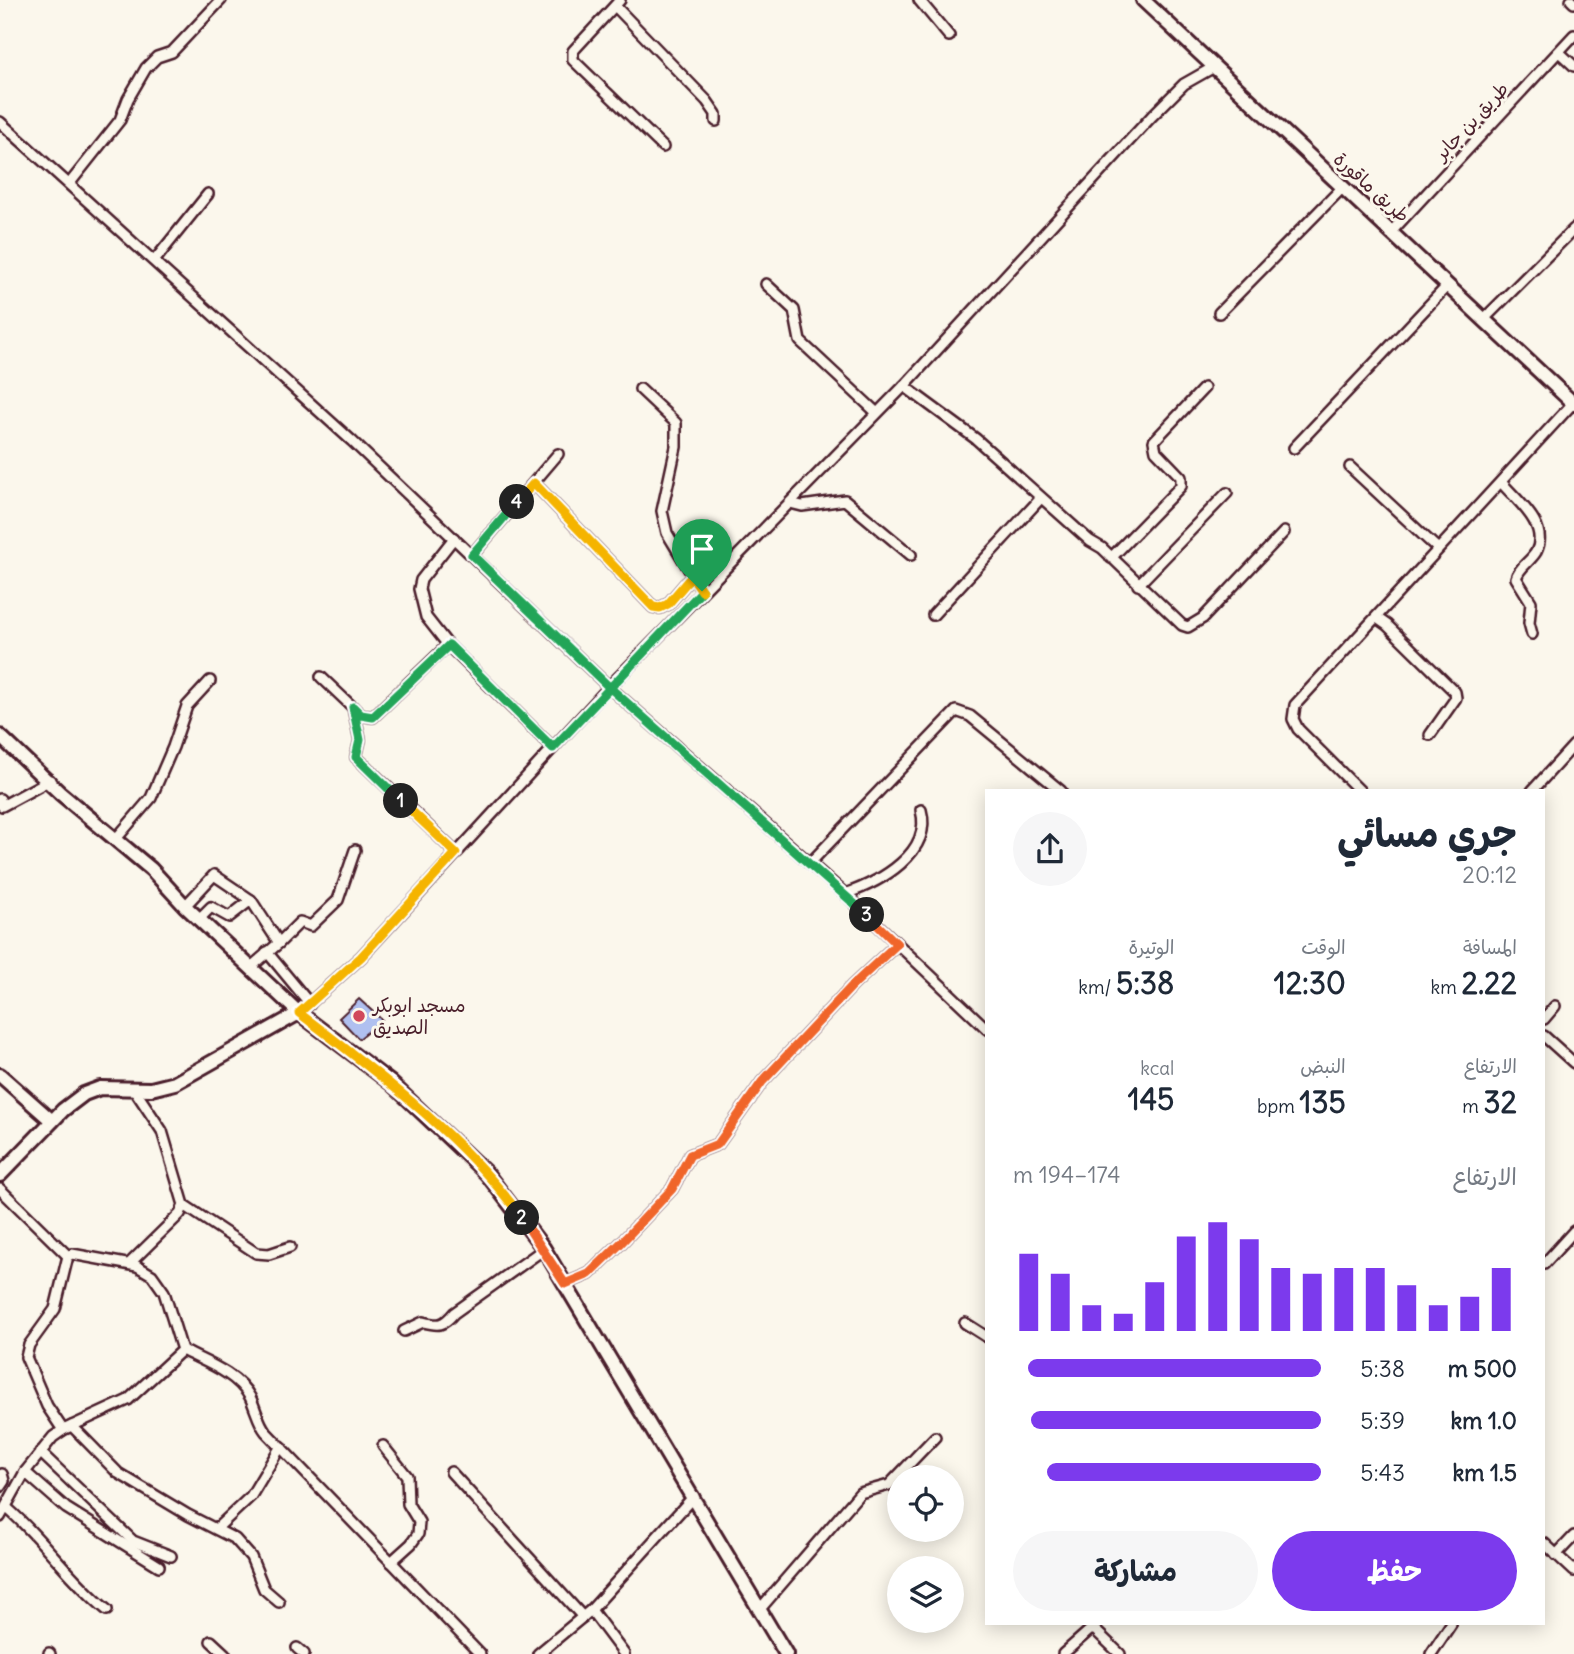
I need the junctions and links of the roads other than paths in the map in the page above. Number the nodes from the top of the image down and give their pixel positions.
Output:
1 (221, 0) edge
2 (919, 0) edge
3 (1143, 0) edge
4 (617, 3) edge
5 (1574, 35) edge
6 (949, 36) dead end
7 (1559, 52) junction
8 (1574, 66) edge
9 (1214, 67) junction
10 (716, 121) dead end
11 (0, 122) edge
12 (663, 147) dead end
13 (70, 183) junction
14 (1343, 187) junction
15 (208, 194) dead end
16 (1574, 229) edge
17 (1392, 231) junction
18 (155, 260) junction
19 (766, 284) dead end
20 (1448, 285) junction
21 (1219, 313) dead end
22 (1484, 319) junction
23 (904, 386) junction
24 (1204, 388) dead end
25 (640, 389) dead end
26 (1574, 403) edge
27 (877, 413) junction
28 (1294, 448) dead end
29 (558, 454) dead end
30 (1350, 467) dead end
31 (1501, 482) junction
32 (534, 483) junction
33 (1227, 493) dead end
34 (1041, 498) junction
35 (790, 503) junction
36 (1284, 532) dead end
37 (454, 538) junction
38 (1438, 550) junction
39 (472, 555) junction
40 (911, 555) dead end
41 (1111, 558) junction
42 (692, 576) junction
43 (1138, 585) junction
44 (702, 591) junction
45 (933, 615) dead end
46 (1377, 618) junction
47 (1532, 634) dead end
48 (449, 645) junction
49 (321, 677) dead end
50 (210, 681) dead end
51 (609, 687) junction
52 (353, 707) junction
53 (1430, 735) dead end
54 (0, 736) edge
55 (1574, 745) edge
56 (553, 748) junction
57 (50, 780) junction
58 (1059, 789) edge
59 (1358, 789) edge
60 (1534, 789) edge
61 (0, 799) edge
62 (920, 810) dead end
63 (115, 840) junction
64 (355, 850) dead end
65 (456, 853) junction
66 (810, 863) junction
67 (845, 894) junction
68 (251, 900) junction
69 (185, 906) junction
70 (200, 918) junction
71 (279, 943) junction
72 (897, 944) junction
73 (267, 952) junction
74 (251, 967) junction
75 (310, 1003) junction
76 (1555, 1006) dead end
77 (299, 1013) junction
78 (1545, 1018) edge
79 (985, 1028) edge
80 (1545, 1037) edge
81 (1574, 1063) edge
82 (0, 1075) edge
83 (134, 1089) junction
84 (52, 1121) junction
85 (0, 1175) edge
86 (0, 1189) edge
87 (184, 1205) junction
88 (1574, 1231) edge
89 (290, 1247) dead end
90 (544, 1249) junction
91 (68, 1256) junction
92 (1545, 1263) edge
93 (129, 1264) junction
94 (565, 1284) junction
95 (965, 1323) dead end
96 (404, 1331) dead end
97 (985, 1336) edge
98 (182, 1350) junction
99 (67, 1428) junction
100 (935, 1437) dead end
101 (281, 1446) junction
102 (383, 1446) dead end
103 (40, 1452) junction
104 (25, 1472) junction
105 (450, 1472) dead end
106 (2, 1474) dead end
107 (0, 1487) edge
108 (694, 1496) junction
109 (7, 1508) junction
110 (0, 1517) edge
111 (216, 1530) junction
112 (1574, 1536) edge
113 (1545, 1544) edge
114 (1556, 1555) junction
115 (171, 1556) dead end
116 (391, 1562) junction
117 (159, 1566) dead end
118 (1574, 1572) edge
119 (279, 1602) dead end
120 (760, 1609) junction
121 (107, 1610) dead end
122 (591, 1611) junction
123 (583, 1617) junction
124 (1450, 1625) edge
125 (211, 1641) dead end
126 (225, 1654) edge
127 (480, 1654) edge
128 (538, 1654) edge
129 (624, 1654) edge
130 (786, 1654) edge
131 (1063, 1654) edge
132 (1120, 1654) edge
133 (1431, 1654) edge

1 - 13 street
2 - 6 street
3 - 9 street, طريق ماقورة
4 - 10 street
4 - 12 street
5 - 7 street, طريق بن جابر
7 - 8 street
7 - 17 street, طريق بن جابر
9 - 14 street, طريق ماقورة
9 - 23 street
11 - 13 street
13 - 18 street
14 - 17 street, طريق ماقورة
14 - 21 street
15 - 18 street
16 - 22 street
17 - 20 street, طريق ماقورة
18 - 37 street
19 - 27 street
20 - 22 street, طريق ماقورة
20 - 28 street
22 - 26 street, طريق ماقورة
23 - 27 street
23 - 34 street
24 - 41 street
25 - 42 street
26 - 31 street
27 - 35 street
29 - 32 street
30 - 38 street
31 - 38 street
31 - 47 street
32 - 39 street
32 - 42 street
33 - 43 street
34 - 41 street
34 - 45 street
35 - 40 street
35 - 44 street
36 - 43 street
37 - 39 street
37 - 48 street
38 - 46 street
39 - 51 street
41 - 43 street
42 - 44 street
44 - 51 street
46 - 53 street
46 - 59 street
48 - 52 street
48 - 56 street
49 - 52 street
50 - 63 street
51 - 56 street
51 - 66 street
52 - 65 street
54 - 57 street
55 - 60 street
56 - 65 street
57 - 61 street
57 - 63 street
58 - 66 street
62 - 67 street
63 - 69 street
64 - 71 street
65 - 75 street
66 - 67 street
67 - 72 street
68 - 69 street
68 - 70 street
68 - 71 street
69 - 70 street
70 - 74 street
71 - 73 street
72 - 79 street
72 - 94 street
73 - 74 street
73 - 75 street
74 - 77 street
75 - 77 street
76 - 78 street
77 - 83 street
77 - 90 street
80 - 81 street
82 - 84 street
83 - 84 street
83 - 87 street
84 - 85 street
86 - 91 street
87 - 89 street
87 - 93 street
88 - 92 street
90 - 94 street
90 - 96 street
91 - 93 street
91 - 99 street
93 - 98 street
94 - 108 street
95 - 97 street
98 - 99 street
98 - 101 street
99 - 103 street
99 - 111 street
100 - 120 street
101 - 111 street
101 - 116 street
102 - 116 street
103 - 104 street
103 - 115 street
104 - 109 street
104 - 117 street
105 - 123 street
106 - 107 street
108 - 120 street
108 - 122 street
109 - 110 street
109 - 121 street
111 - 119 street
112 - 114 street
113 - 114 street
114 - 118 street
116 - 127 street
120 - 130 street
122 - 123 street
122 - 129 street
123 - 128 street
124 - 133 street
125 - 126 street
131 - 132 street

